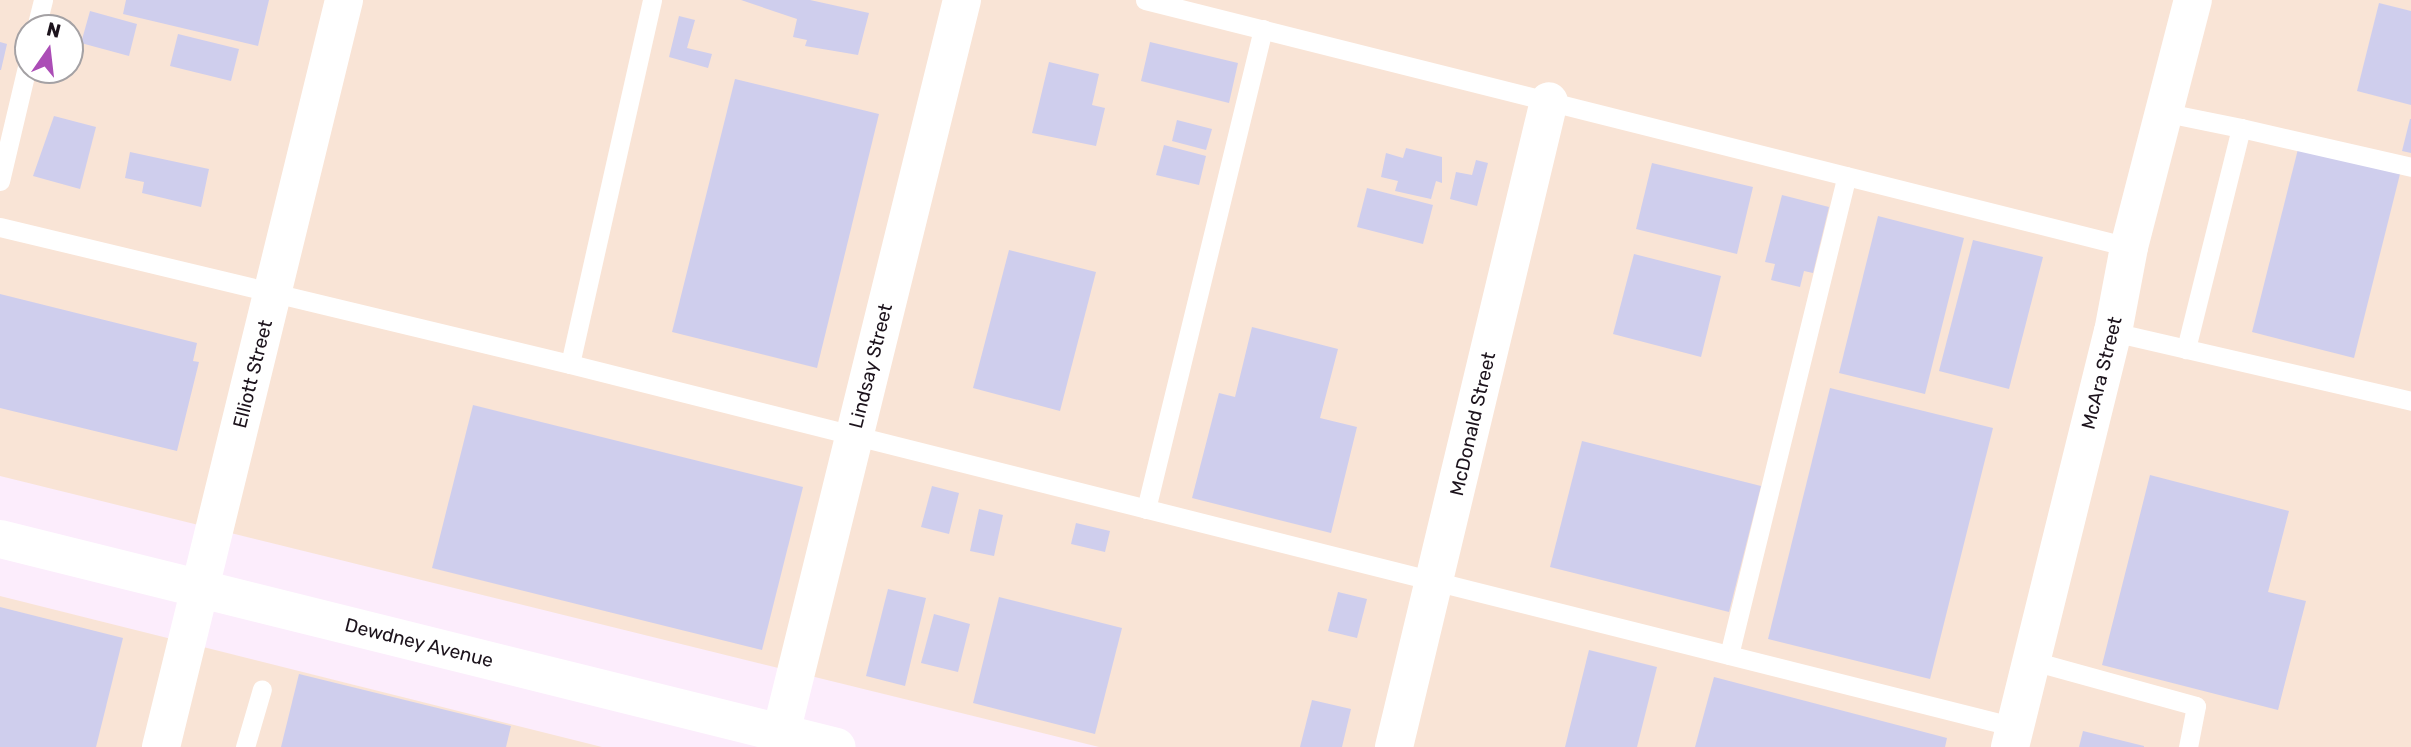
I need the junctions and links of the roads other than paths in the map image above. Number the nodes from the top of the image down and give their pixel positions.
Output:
1 (344, 0) edge
2 (653, 0) edge
3 (962, 0) edge
4 (1145, 0) edge
5 (2193, 0) edge
6 (1263, 29) junction
7 (23, 84) edge
8 (1549, 102) junction
9 (2167, 113) junction
10 (2242, 128) junction
11 (2411, 167) edge
12 (1847, 176) junction
13 (0, 181) edge
14 (0, 227) edge
15 (2129, 247) junction
16 (273, 294) junction
17 (2113, 332) junction
18 (2186, 349) junction
19 (570, 364) junction
20 (2411, 401) edge
21 (853, 437) junction
22 (1146, 509) junction
23 (0, 539) edge
24 (1436, 580) junction
25 (200, 589) junction
26 (1729, 655) junction
27 (2029, 660) junction
28 (261, 689) dead end
29 (781, 733) junction
30 (2012, 737) edge
31 (161, 747) edge
32 (245, 747) edge
33 (837, 747) edge
34 (1394, 747) edge
35 (2188, 747) edge

1 - 16 street, Elliott Street
2 - 19 lane
3 - 21 street, Lindsay Street
4 - 6 lane
5 - 9 street, McAra Street
6 - 8 lane
6 - 22 lane
7 - 13 lane
8 - 12 lane
8 - 24 street, McDonald Street
9 - 10 lane
9 - 15 street, McAra Street
10 - 11 lane
10 - 18 lane
12 - 15 lane
12 - 26 lane
14 - 16 lane
15 - 17 street, McAra Street
16 - 19 lane
16 - 25 street, Elliott Street
17 - 18 lane
17 - 27 street, McAra Street
18 - 20 lane
19 - 21 lane
21 - 22 lane
21 - 29 street, Lindsay Street
22 - 24 lane
23 - 25 street, Dewdney Avenue
24 - 26 lane
24 - 34 street, McDonald Street
25 - 29 street, Dewdney Avenue
25 - 31 street, Elliott Street
26 - 30 lane
27 - 30 street, McAra Street
27 - 35 lane
28 - 32 lane
29 - 33 street, Dewdney Avenue

